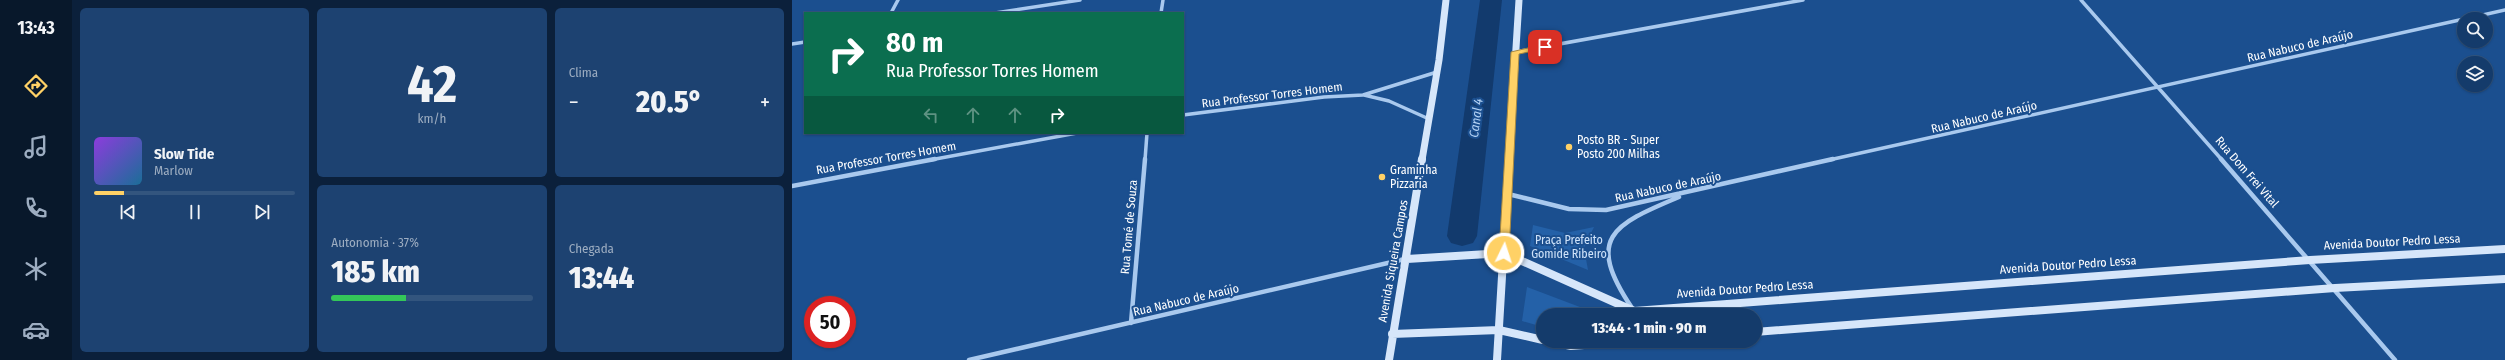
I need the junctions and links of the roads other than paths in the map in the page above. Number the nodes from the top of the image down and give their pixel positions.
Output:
1 (898, 0) edge
2 (1080, 0) edge
3 (1163, 0) edge
4 (1446, 0) edge
5 (1519, 0) edge
6 (1803, 0) edge
7 (2081, 0) edge
8 (2505, 10) edge
9 (892, 12) edge
10 (1002, 12) edge
11 (1161, 12) edge
12 (2493, 13) edge
13 (2457, 21) edge
14 (804, 42) edge
15 (792, 44) edge
16 (1515, 52) junction
17 (1437, 72) junction
18 (2160, 88) junction
19 (1364, 95) junction
20 (1184, 115) edge
21 (1429, 119) junction
22 (1072, 134) edge
23 (1147, 134) edge
24 (792, 186) edge
25 (1689, 193) junction
26 (1508, 194) junction
27 (2505, 249) edge
28 (1504, 253) junction
29 (1407, 259) junction
30 (2310, 260) junction
31 (2505, 278) edge
32 (2336, 288) junction
33 (1627, 308) edge
34 (1632, 308) edge
35 (1674, 308) edge
36 (1131, 323) junction
37 (1499, 330) junction
38 (1762, 331) edge
39 (1392, 334) junction
40 (1536, 338) edge
41 (970, 360) edge
42 (1388, 360) edge
43 (1497, 360) edge
44 (2395, 360) edge

1 - 9 street
2 - 10 street
3 - 11 street
4 - 17 main road, Avenida Siqueira Campos
5 - 16 main road
6 - 16 street
7 - 18 street, Rua Dom Frei Vital
8 - 12 street, Rua Nabuco de Araújo
13 - 18 street, Rua Nabuco de Araújo
14 - 15 street
16 - 26 main road
17 - 19 street, Rua Professor Torres Homem
17 - 21 main road, Avenida Siqueira Campos
18 - 25 street, Rua Nabuco de Araújo
18 - 30 street, Rua Dom Frei Vital
19 - 20 street, Rua Professor Torres Homem
19 - 21 street, Rua Professor Torres Homem
21 - 29 main road, Avenida Siqueira Campos
22 - 24 street, Rua Professor Torres Homem
23 - 36 street, Rua Tomé de Souza
25 - 26 street, Rua Nabuco de Araújo
25 - 34 street
26 - 28 main road
27 - 30 main road, Avenida Doutor Pedro Lessa
28 - 29 main road
28 - 33 main road, Avenida Doutor Pedro Lessa
28 - 37 main road
29 - 36 street, Rua Nabuco de Araújo
29 - 39 main road, Avenida Siqueira Campos
30 - 32 street, Rua Dom Frei Vital
30 - 35 main road, Avenida Doutor Pedro Lessa
31 - 32 main road
32 - 38 main road
32 - 44 street, Rua Dom Frei Vital
36 - 41 street, Rua Nabuco de Araújo
37 - 39 main road
37 - 40 main road
37 - 43 main road
39 - 42 main road, Avenida Siqueira Campos

